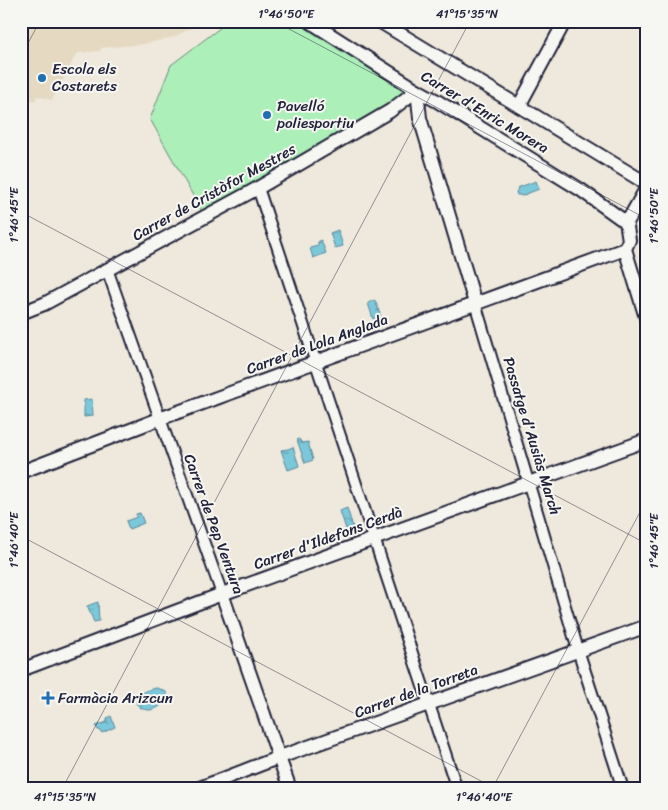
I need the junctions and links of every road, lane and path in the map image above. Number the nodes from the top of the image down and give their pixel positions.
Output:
1 (309, 21) edge
2 (379, 21) edge
3 (565, 21) edge
4 (417, 90) junction
5 (519, 106) junction
6 (258, 188) junction
7 (642, 206) edge
8 (626, 221) junction
9 (625, 249) junction
10 (107, 269) junction
11 (475, 303) junction
12 (21, 313) edge
13 (647, 321) edge
14 (316, 361) junction
15 (159, 419) junction
16 (647, 440) edge
17 (21, 472) edge
18 (529, 484) junction
19 (374, 539) junction
20 (222, 594) junction
21 (647, 626) edge
22 (578, 650) junction
23 (21, 670) edge
24 (429, 704) junction
25 (280, 757) junction
26 (197, 789) edge
27 (290, 789) edge
28 (457, 789) edge
29 (623, 789) edge

1 - 4 street, Carrer d'Enric Morera
2 - 5 street, Carrer d'Enric Morera
3 - 5 street
4 - 6 street, Carrer de Cristòfor Mestres
4 - 8 street, Carrer d'Enric Morera
4 - 11 street, Passatge d'Ausiàs March
5 - 7 street, Carrer d'Enric Morera
6 - 10 street, Carrer de Cristòfor Mestres
6 - 14 street
7 - 8 street, Carrer d'Enric Morera
8 - 9 street
9 - 11 street, Carrer de Lola Anglada
9 - 13 street
10 - 12 street, Carrer de Cristòfor Mestres
10 - 15 street, Carrer de Pep Ventura
11 - 14 street, Carrer de Lola Anglada
11 - 18 street, Passatge d'Ausiàs March
14 - 15 street, Carrer de Lola Anglada
14 - 19 street
15 - 17 street, Carrer de Lola Anglada
15 - 20 street, Carrer de Pep Ventura
16 - 18 street, Carrer d'Ildefons Cerdà
18 - 19 street, Carrer d'Ildefons Cerdà
18 - 22 street, Passatge d'Ausiàs March
19 - 20 street, Carrer d'Ildefons Cerdà
19 - 24 street
20 - 23 street, Carrer d'Ildefons Cerdà
20 - 25 street, Carrer de Pep Ventura
21 - 22 street, Carrer de la Torreta
22 - 24 street, Carrer de la Torreta
22 - 29 street, Passatge d'Ausiàs March
24 - 25 street, Carrer de la Torreta
24 - 28 street
25 - 26 street, Carrer de la Torreta
25 - 27 street, Carrer de Pep Ventura

